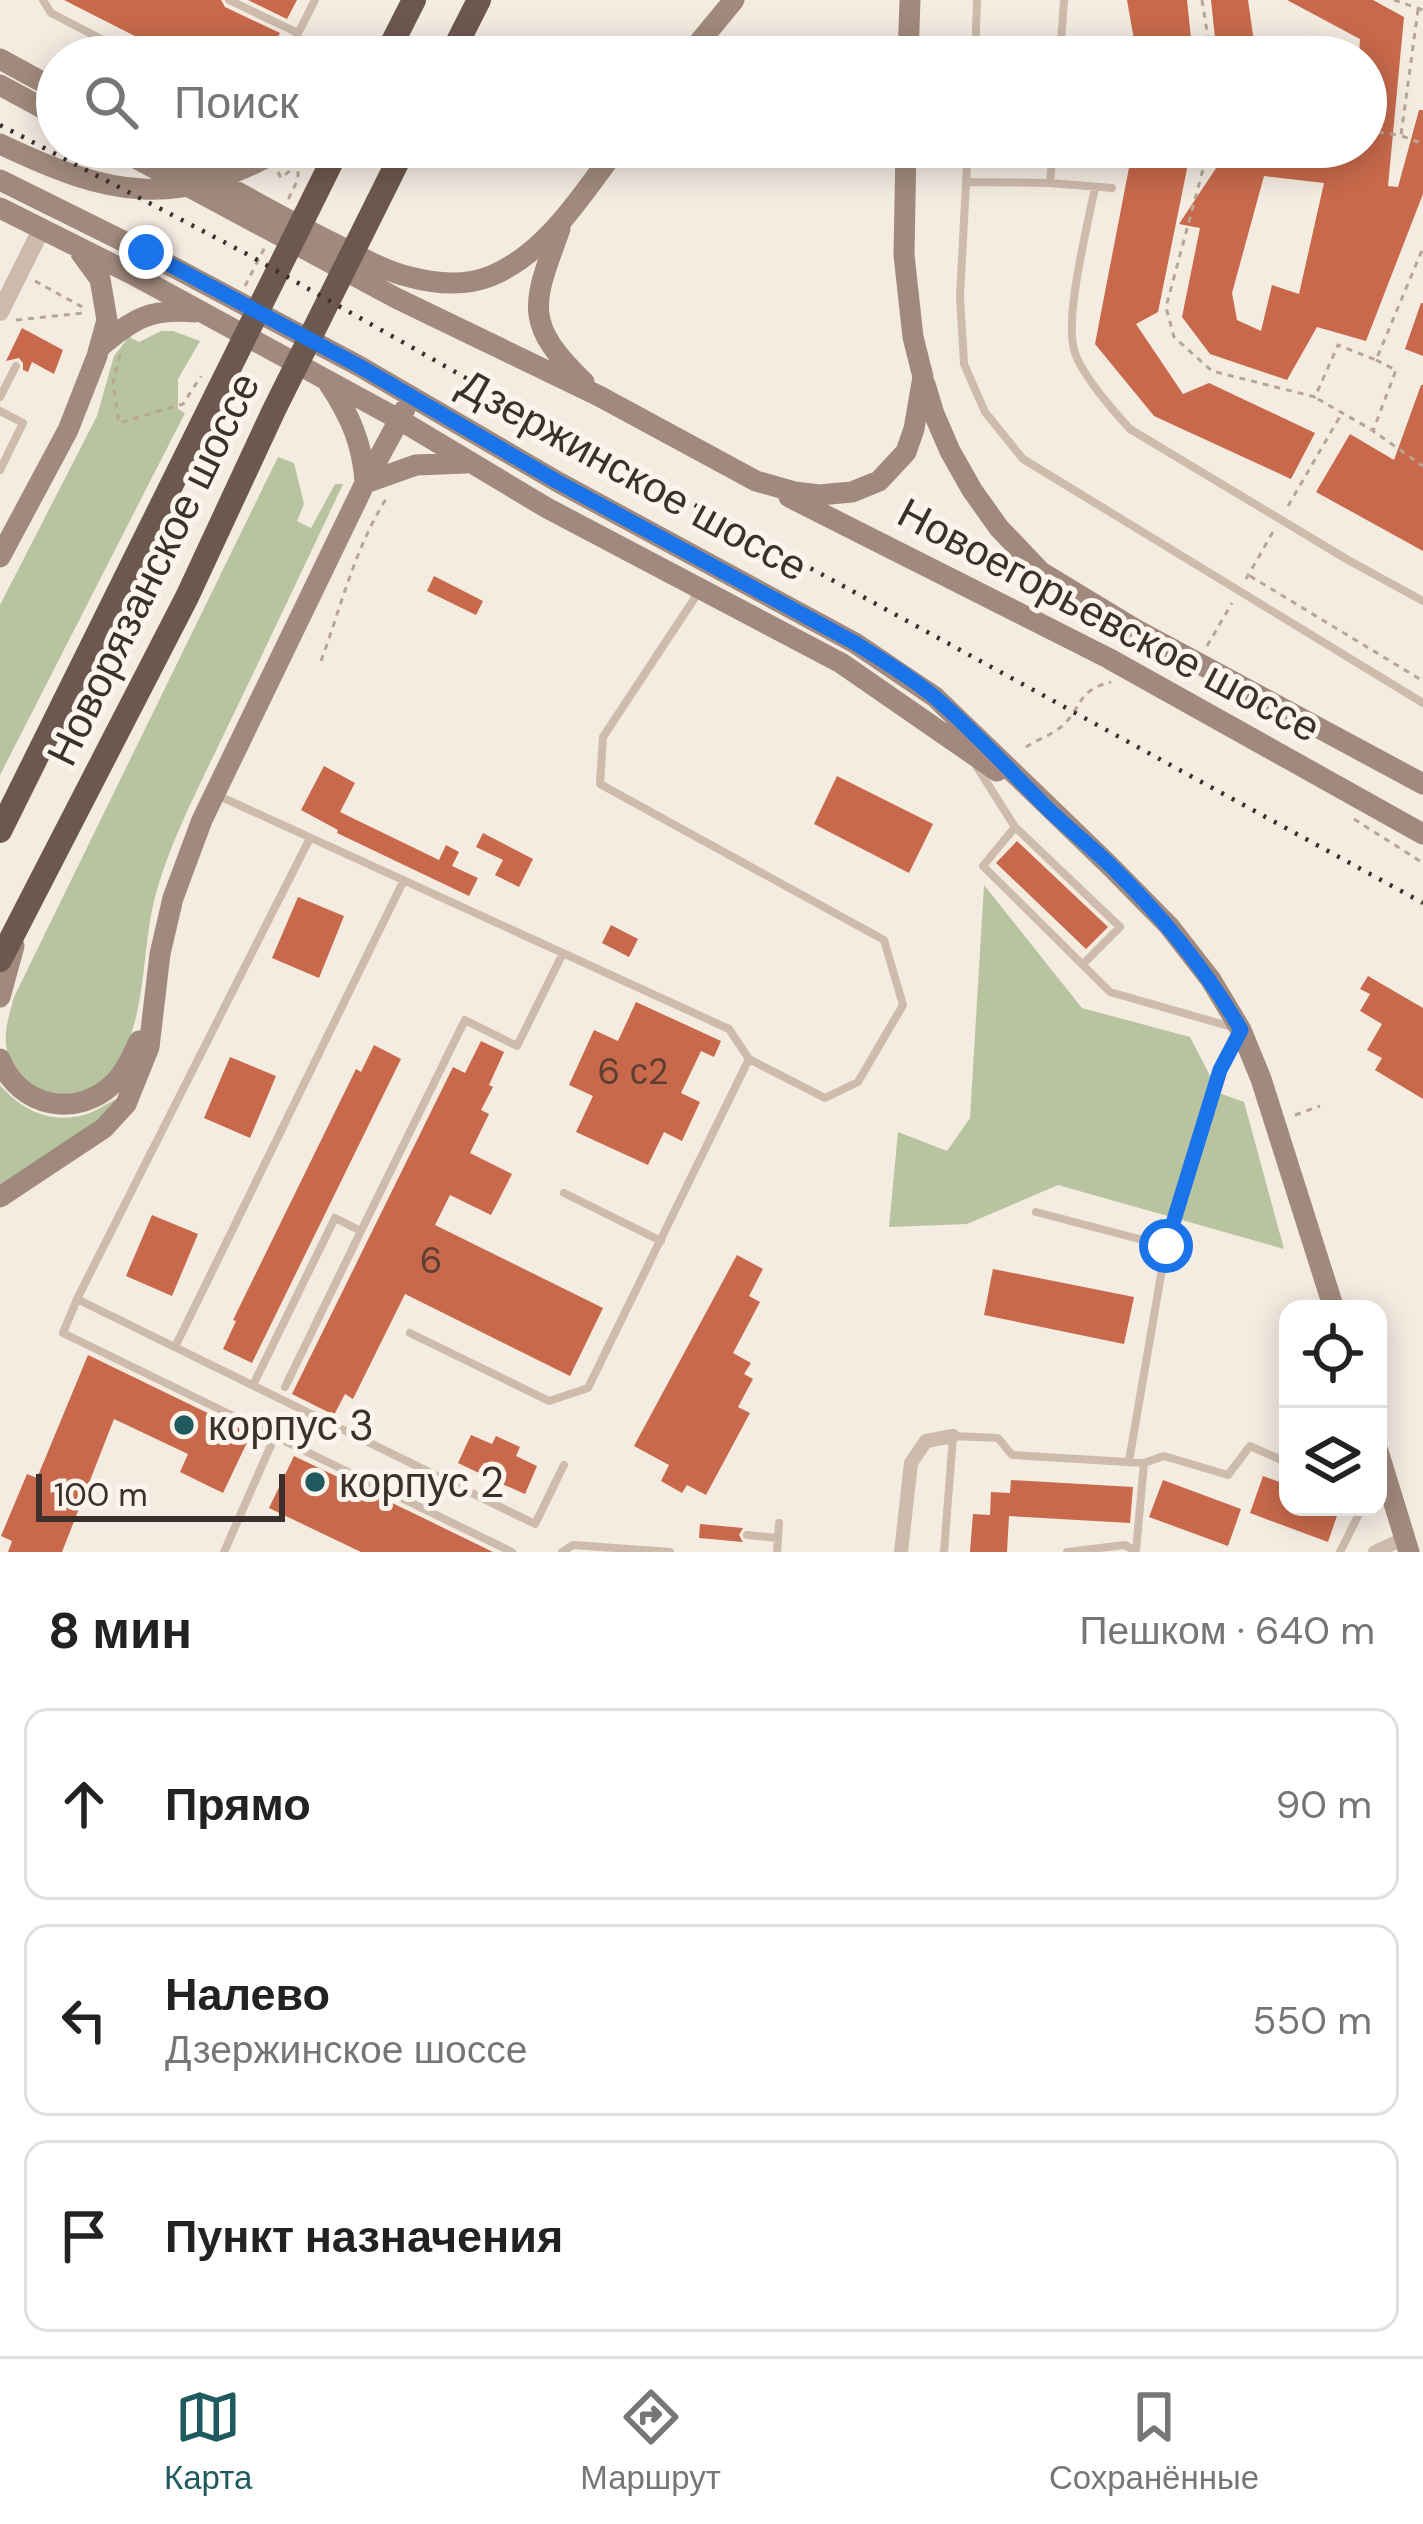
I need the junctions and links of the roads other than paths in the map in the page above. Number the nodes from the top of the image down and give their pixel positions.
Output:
1 (43, 0) edge
2 (229, 0) edge
3 (315, 0) edge
4 (414, 0) edge
5 (479, 0) edge
6 (730, 0) edge
7 (894, 0) edge
8 (910, 0) edge
9 (977, 0) edge
10 (1064, 0) edge
11 (909, 30) junction
12 (298, 33) junction
13 (95, 36) edge
14 (296, 36) edge
15 (396, 36) edge
16 (461, 36) edge
17 (703, 36) edge
18 (909, 36) edge
19 (976, 36) edge
20 (1061, 36) edge
21 (0, 58) edge
22 (36, 78) edge
23 (0, 85) edge
24 (36, 105) edge
25 (0, 144) edge
26 (36, 159) edge
27 (59, 168) edge
28 (154, 168) edge
29 (195, 168) edge
30 (247, 168) edge
31 (324, 168) edge
32 (395, 168) edge
33 (602, 168) edge
34 (906, 168) edge
35 (967, 168) edge
36 (1051, 168) edge
37 (0, 180) edge
38 (966, 182) junction
39 (1050, 183) junction
40 (1095, 187) junction
41 (1112, 188) dead end
42 (0, 208) edge
43 (564, 217) junction
44 (42, 228) junction
45 (74, 245) junction
46 (0, 312) edge
47 (202, 313) junction
48 (99, 348) junction
49 (16, 366) dead end
50 (923, 377) junction
51 (325, 379) junction
52 (412, 396) junction
53 (598, 396) junction
54 (0, 398) edge
55 (4, 416) edge
56 (400, 420) junction
57 (473, 463) junction
58 (0, 470) edge
59 (756, 481) junction
60 (365, 483) junction
61 (0, 557) edge
62 (700, 590) junction
63 (1423, 601) edge
64 (810, 618) junction
65 (798, 640) junction
66 (1423, 703) edge
67 (965, 748) junction
68 (1423, 784) edge
69 (214, 794) junction
70 (17, 797) junction
71 (1051, 811) junction
72 (0, 821) edge
73 (1016, 827) junction
74 (0, 831) edge
75 (1423, 834) edge
76 (310, 838) junction
77 (404, 880) junction
78 (23, 915) junction
79 (563, 953) junction
80 (0, 960) edge
81 (1082, 964) junction
82 (0, 997) edge
83 (155, 1002) junction
84 (1241, 1030) junction
85 (0, 1059) edge
86 (749, 1059) junction
87 (564, 1193) dead end
88 (0, 1197) edge
89 (1036, 1212) dead end
90 (362, 1231) junction
91 (661, 1240) junction
92 (1166, 1246) junction
93 (77, 1299) junction
94 (1331, 1300) edge
95 (410, 1333) dead end
96 (175, 1347) junction
97 (253, 1385) junction
98 (285, 1387) dead end
99 (275, 1436) junction
100 (953, 1436) junction
101 (1279, 1459) edge
102 (1129, 1461) junction
103 (1144, 1463) junction
104 (564, 1466) dead end
105 (1387, 1479) edge
106 (1359, 1516) edge
107 (779, 1523) dead end
108 (747, 1535) dead end
109 (778, 1538) junction
110 (1407, 1545) edge
111 (224, 1552) edge
112 (512, 1552) edge
113 (562, 1552) edge
114 (670, 1552) edge
115 (777, 1552) edge
116 (901, 1552) edge
117 (944, 1552) edge
118 (1067, 1552) edge
119 (1137, 1552) edge
120 (1340, 1552) edge
121 (1376, 1552) edge

1 - 13 lane
2 - 12 lane
3 - 12 lane
4 - 15 highway
5 - 16 highway
6 - 17 main road
7 - 11 main road
8 - 11 main road
9 - 19 lane
10 - 20 lane
11 - 18 main road
12 - 14 lane
21 - 22 main road
23 - 24 main road
25 - 26 main road
27 - 30 main road
28 - 53 main road
29 - 43 main road
31 - 70 highway, Новорязанское шоссе
32 - 78 highway, Новорязанское шоссе
33 - 43 main road
34 - 50 main road
35 - 38 lane
36 - 39 lane
37 - 52 main road, Дзержинское шоссе
38 - 39 lane
38 - 66 lane
39 - 40 lane
40 - 41 lane
40 - 63 lane
42 - 44 main road, Дзержинское шоссе
43 - 53 main road
44 - 45 main road, Дзержинское шоссе
44 - 46 street
45 - 47 main road, Дзержинское шоссе
45 - 48 main road
47 - 48 main road
47 - 51 main road, Дзержинское шоссе
48 - 61 main road
49 - 54 lane
50 - 59 main road
50 - 68 main road, Новоегорьевское шоссе
51 - 56 main road, Дзержинское шоссе
51 - 60 main road
52 - 56 main road
52 - 64 main road, Дзержинское шоссе
53 - 59 main road
55 - 58 lane
56 - 57 main road, Дзержинское шоссе
56 - 60 main road
57 - 60 main road
57 - 62 main road, Дзержинское шоссе
59 - 75 main road, Новоегорьевское шоссе
60 - 69 main road
62 - 65 main road, Дзержинское шоссе
62 - 86 lane
64 - 65 main road
64 - 71 main road, Дзержинское шоссе
65 - 67 main road, Дзержинское шоссе
67 - 71 main road, Дзержинское шоссе
67 - 73 lane
69 - 76 lane
69 - 83 main road
70 - 72 main road
70 - 74 highway, Новорязанское шоссе
71 - 84 main road, Дзержинское шоссе
73 - 81 lane
73 - 81 lane
76 - 77 lane
76 - 93 lane
77 - 79 lane
77 - 96 lane
78 - 80 highway, Новорязанское шоссе
78 - 82 main road
79 - 86 lane
79 - 90 lane
81 - 84 lane
83 - 85 main road
83 - 88 main road
84 - 92 lane
84 - 94 main road, Дзержинское шоссе
86 - 91 lane
87 - 91 lane
89 - 92 lane
90 - 97 lane
90 - 98 lane
91 - 95 lane
92 - 102 lane
93 - 96 lane
93 - 99 lane
96 - 97 lane
97 - 104 lane
99 - 111 lane
99 - 112 lane
100 - 102 lane
100 - 116 street
100 - 117 lane
101 - 103 lane
102 - 103 lane
103 - 119 lane
105 - 110 main road
106 - 120 lane
107 - 109 lane
108 - 109 lane
109 - 115 lane
110 - 121 street
113 - 114 lane
118 - 119 lane

